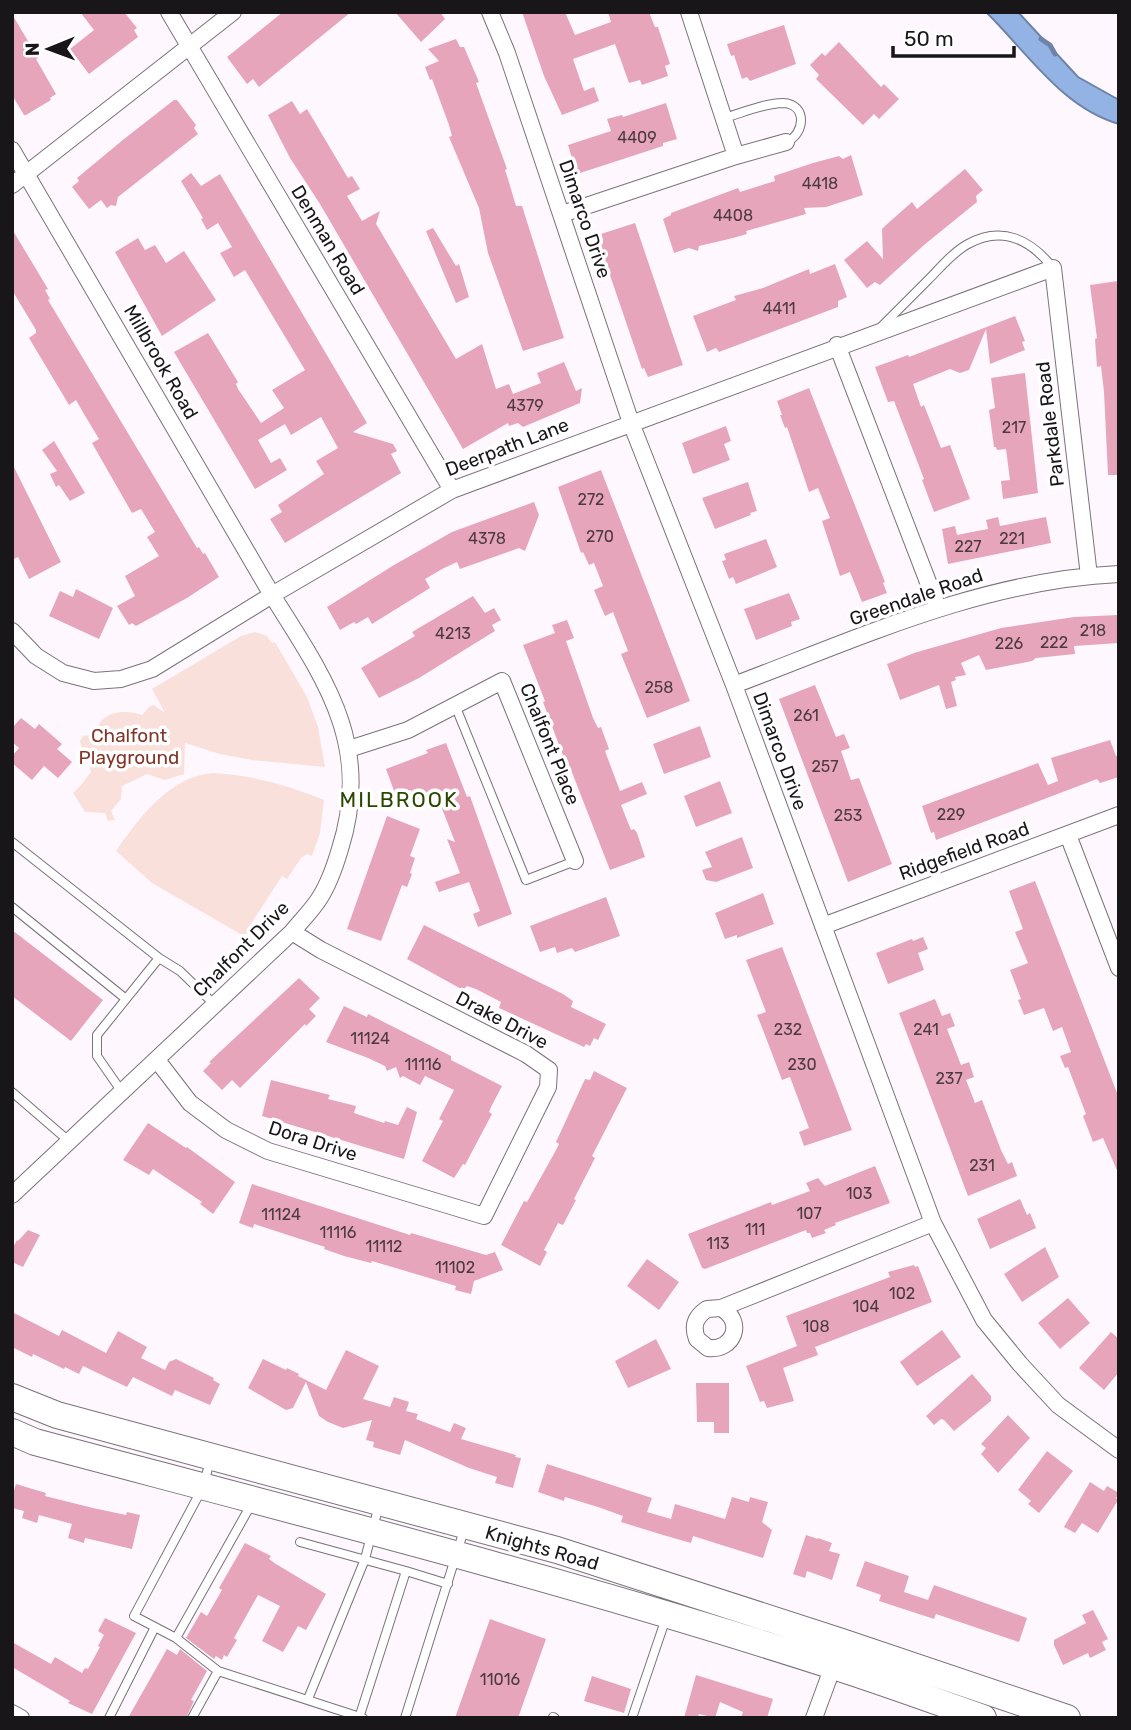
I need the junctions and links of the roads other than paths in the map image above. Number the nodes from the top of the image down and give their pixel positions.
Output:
1 (169, 12) edge
2 (233, 12) edge
3 (490, 12) edge
4 (689, 12) edge
5 (189, 47) junction
6 (724, 118) junction
7 (786, 142) joint
8 (12, 150) edge
9 (736, 156) junction
10 (27, 174) junction
11 (12, 185) edge
12 (562, 214) junction
13 (1053, 268) junction
14 (877, 331) junction
15 (837, 345) junction
16 (631, 423) junction
17 (452, 489) junction
18 (1119, 574) edge
19 (1089, 576) junction
20 (272, 595) junction
21 (938, 608) junction
22 (12, 631) edge
23 (734, 685) junction
24 (455, 705) junction
25 (349, 749) junction
26 (1119, 815) edge
27 (1068, 835) junction
28 (12, 842) edge
29 (575, 861) joint
30 (12, 907) edge
31 (823, 926) junction
32 (292, 932) junction
33 (159, 958) junction
34 (1119, 968) edge
35 (126, 999) junction
36 (215, 1005) junction
37 (157, 1060) junction
38 (12, 1092) edge
39 (122, 1092) junction
40 (69, 1142) junction
41 (12, 1195) edge
42 (484, 1216) joint
43 (933, 1223) junction
44 (721, 1308) dead end
45 (12, 1397) edge
46 (12, 1432) edge
47 (1119, 1450) edge
48 (211, 1458) junction
49 (203, 1487) junction
50 (254, 1500) junction
51 (379, 1502) junction
52 (465, 1525) junction
53 (372, 1532) junction
54 (300, 1542) dead end
55 (457, 1555) junction
56 (365, 1559) junction
57 (405, 1572) junction
58 (448, 1584) junction
59 (667, 1615) junction
60 (155, 1627) junction
61 (176, 1638) junction
62 (838, 1654) junction
63 (218, 1671) junction
64 (308, 1699) junction
65 (12, 1713) edge
66 (21, 1718) edge
67 (110, 1718) edge
68 (192, 1718) edge
69 (360, 1718) edge
70 (405, 1718) edge
71 (632, 1718) edge
72 (814, 1718) edge
73 (983, 1718) edge
74 (1067, 1718) edge

1 - 5 street, Denman Road
2 - 5 street
3 - 12 street, Dimarco Drive
4 - 6 street
5 - 10 street
5 - 17 street, Denman Road
6 - 7 lane
6 - 9 street
7 - 9 street
8 - 10 street, Millbrook Road
9 - 12 street
10 - 11 street
10 - 20 street, Millbrook Road
12 - 16 street, Dimarco Drive
13 - 14 street, Deerpath Lane
13 - 14 lane
13 - 19 street, Parkdale Road
14 - 15 street, Deerpath Lane
15 - 16 street, Deerpath Lane
15 - 21 street
16 - 17 street, Deerpath Lane
16 - 23 street, Dimarco Drive
17 - 20 street, Deerpath Lane
18 - 19 street, Greendale Road
19 - 21 street, Greendale Road
20 - 22 street, Deerpath Lane
20 - 25 street, Chalfont Drive
21 - 23 street, Greendale Road
23 - 31 street, Dimarco Drive
24 - 25 street, Chalfont Place
24 - 29 lane
24 - 29 street, Chalfont Place
25 - 32 street, Chalfont Drive
26 - 27 street, Ridgefield Road
27 - 31 street, Ridgefield Road
27 - 34 street
28 - 33 lane
30 - 35 lane
31 - 43 street, Dimarco Drive
32 - 36 street, Chalfont Drive
32 - 42 street, Drake Drive
33 - 35 lane
33 - 36 lane
35 - 39 lane
36 - 37 street, Chalfont Drive
37 - 39 street, Chalfont Drive
37 - 42 street, Dora Drive
38 - 40 lane
39 - 40 street, Chalfont Drive
40 - 41 street, Chalfont Drive
43 - 44 street
43 - 47 street, Dimarco Drive
45 - 48 main road, Knights Road
46 - 49 main road, Knights Road
48 - 49 lane
48 - 51 main road, Knights Road
49 - 50 main road, Knights Road
49 - 60 lane
50 - 53 main road, Knights Road
50 - 61 lane
51 - 52 main road, Knights Road
51 - 53 lane
52 - 55 lane
52 - 62 main road, Knights Road
53 - 55 main road, Knights Road
53 - 56 lane
54 - 56 lane
55 - 58 lane
55 - 59 main road, Knights Road
56 - 57 lane
56 - 64 lane
57 - 58 lane
57 - 69 lane
58 - 70 lane
59 - 62 main road, Knights Road
59 - 71 lane
60 - 61 lane
60 - 67 lane
61 - 63 lane
62 - 72 street
62 - 73 main road, Knights Road
62 - 74 main road, Knights Road
63 - 64 lane
63 - 68 lane
64 - 69 lane
65 - 66 street

